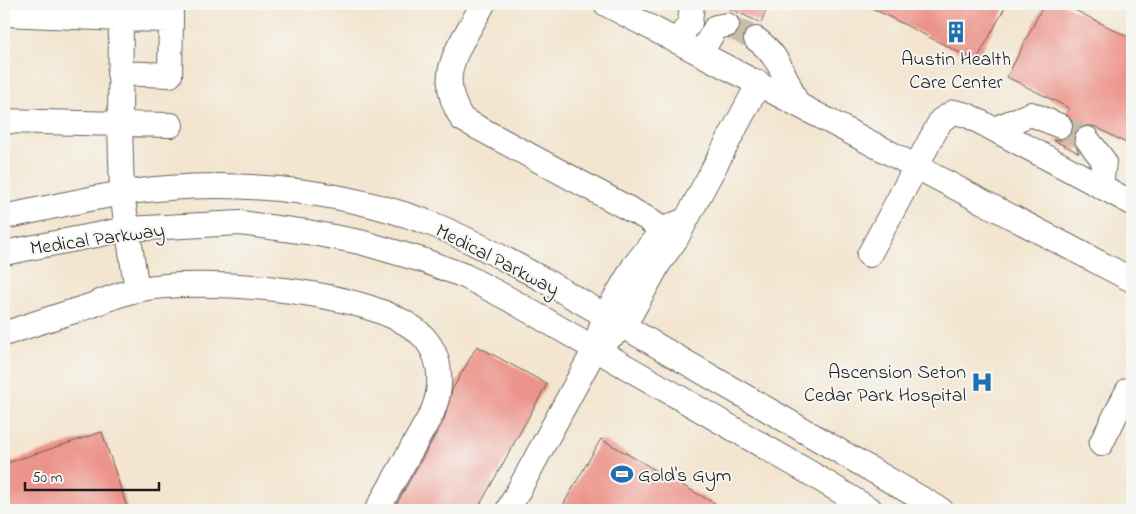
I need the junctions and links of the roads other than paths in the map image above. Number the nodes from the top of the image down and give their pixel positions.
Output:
1 (483, 4) edge
2 (606, 4) edge
3 (692, 4) edge
4 (171, 12) edge
5 (4, 14) edge
6 (121, 18) junction
7 (727, 25) dead end
8 (756, 39) tunnel mouth
9 (677, 41) junction
10 (701, 53) junction
11 (119, 73) junction
12 (759, 84) junction
13 (797, 104) junction
14 (4, 121) edge
15 (120, 124) junction
16 (171, 125) dead end
17 (1060, 126) tunnel mouth
18 (994, 129) junction
19 (1087, 139) tunnel mouth
20 (916, 166) junction
21 (1101, 187) junction
22 (122, 194) junction
23 (1132, 203) edge
24 (4, 217) edge
25 (127, 229) junction
26 (675, 229) junction
27 (4, 253) edge
28 (869, 255) dead end
29 (1132, 280) edge
30 (137, 290) junction
31 (614, 322) junction
32 (4, 334) edge
33 (595, 349) junction
34 (1128, 390) dead end
35 (1101, 444) dead end
36 (377, 510) edge
37 (508, 510) edge
38 (872, 510) edge
39 (941, 510) edge

1 - 26 street
2 - 9 street
3 - 9 street
4 - 6 street
4 - 11 street
5 - 6 street
6 - 11 street
7 - 10 street
8 - 13 street
9 - 10 street
10 - 12 street
11 - 15 street
12 - 13 street
12 - 26 street
13 - 20 street
14 - 15 street
15 - 16 street
15 - 22 street
17 - 18 street
18 - 20 street
18 - 21 street
19 - 21 street
20 - 28 street
20 - 29 street
21 - 23 street
22 - 24 street, Medical Parkway
22 - 25 street
22 - 31 street, Medical Parkway
25 - 27 street, Medical Parkway
25 - 30 street
25 - 33 street, Medical Parkway
26 - 31 street
30 - 32 street
30 - 36 street
31 - 33 street
31 - 39 street, Medical Parkway
33 - 37 street
33 - 38 street, Medical Parkway
34 - 35 street

